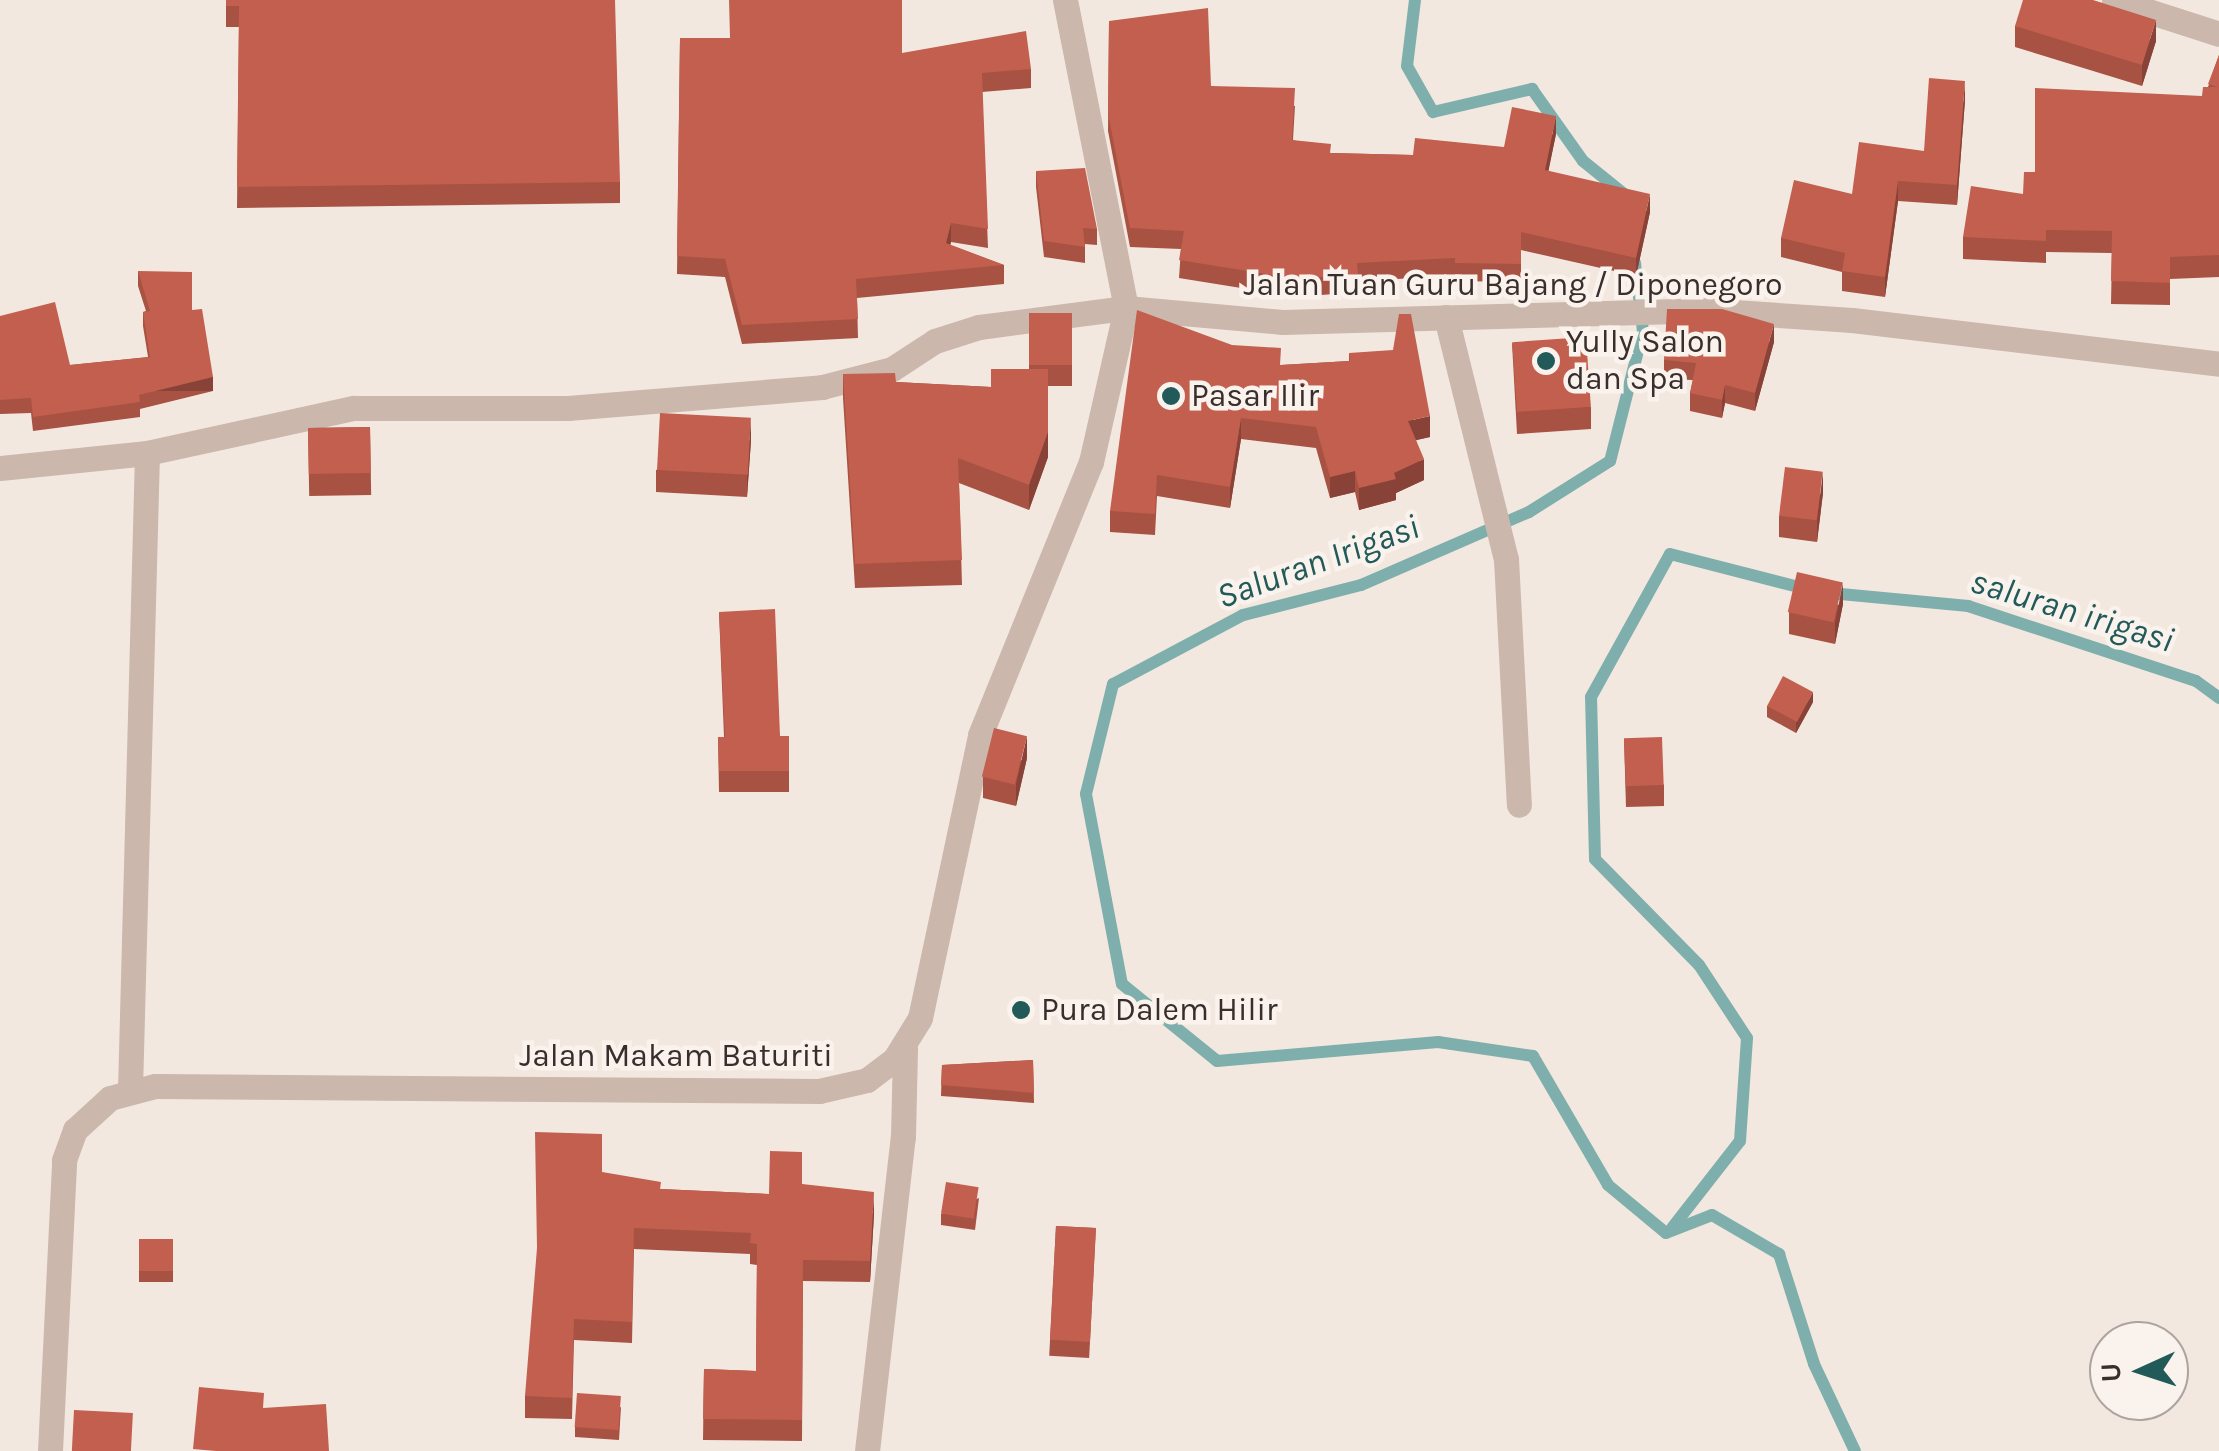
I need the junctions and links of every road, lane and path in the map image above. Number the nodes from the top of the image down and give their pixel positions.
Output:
1 (1065, 0) edge
2 (2114, 0) edge
3 (2219, 34) edge
4 (1126, 308) junction
5 (1446, 316) junction
6 (2219, 364) edge
7 (148, 453) junction
8 (0, 468) edge
9 (1520, 805) dead end
10 (905, 1048) junction
11 (130, 1090) junction
12 (50, 1451) edge
13 (866, 1451) edge

1 - 4 street
2 - 3 street
4 - 5 street, Jalan Tuan Guru Bajang / Diponegoro
4 - 7 street
4 - 10 street, Jalan Makam Baturiti
5 - 6 street, Jalan Tuan Guru Bajang / Diponegoro
5 - 9 street
7 - 8 street
7 - 11 street
10 - 11 street, Jalan Makam Baturiti
10 - 13 street
11 - 12 street

